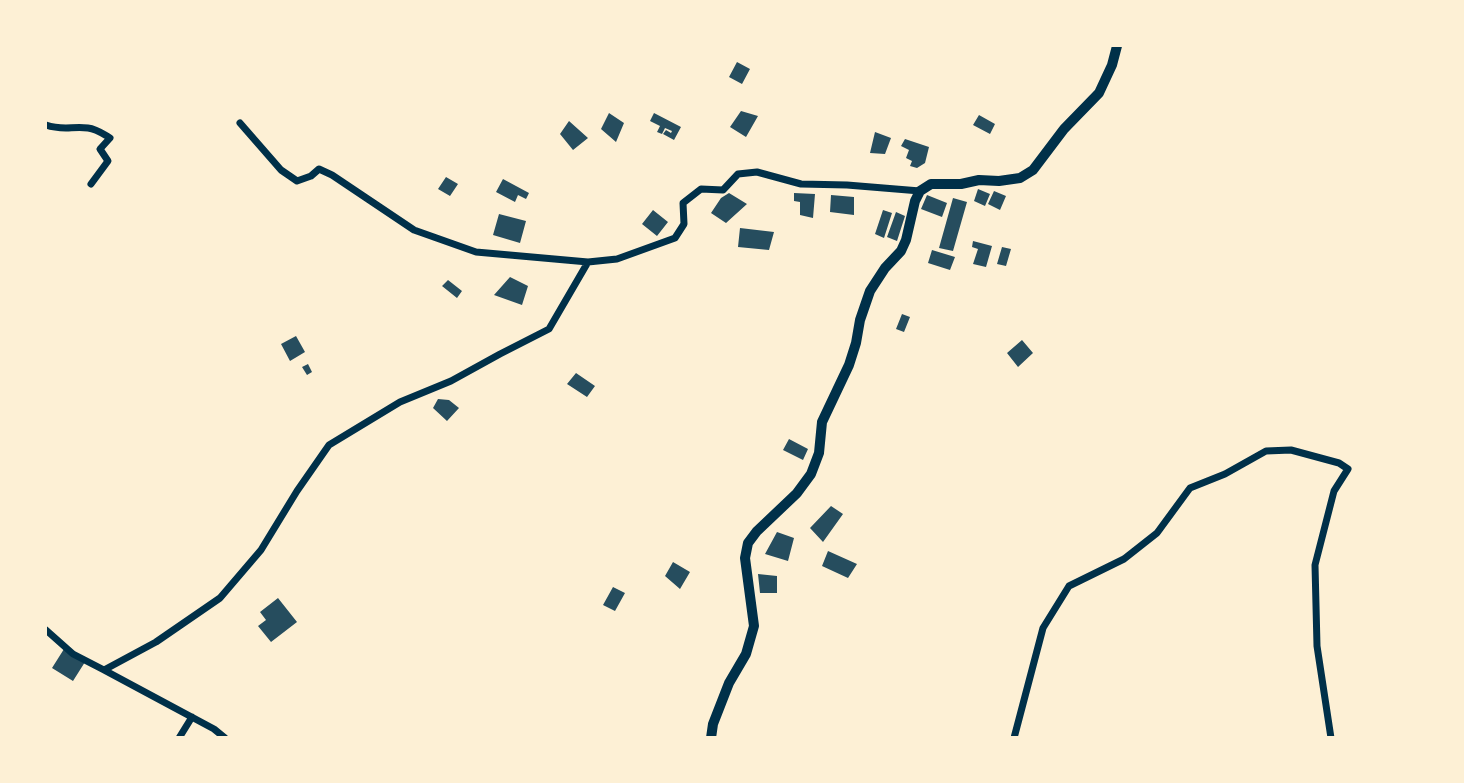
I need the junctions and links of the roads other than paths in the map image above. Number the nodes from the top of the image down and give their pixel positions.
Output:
1 (1117, 46) edge
2 (240, 123) dead end
3 (46, 125) edge
4 (91, 184) dead end
5 (920, 191) junction
6 (588, 262) junction
7 (46, 631) edge
8 (104, 670) junction
9 (192, 717) junction
10 (179, 737) edge
11 (225, 737) edge
12 (711, 737) edge
13 (1014, 737) edge
14 (1331, 737) edge

1 - 5 main road
2 - 6 street
3 - 4 street
5 - 6 street
5 - 12 main road
6 - 8 street
7 - 8 street
8 - 9 street
9 - 10 street
9 - 11 street
13 - 14 street

